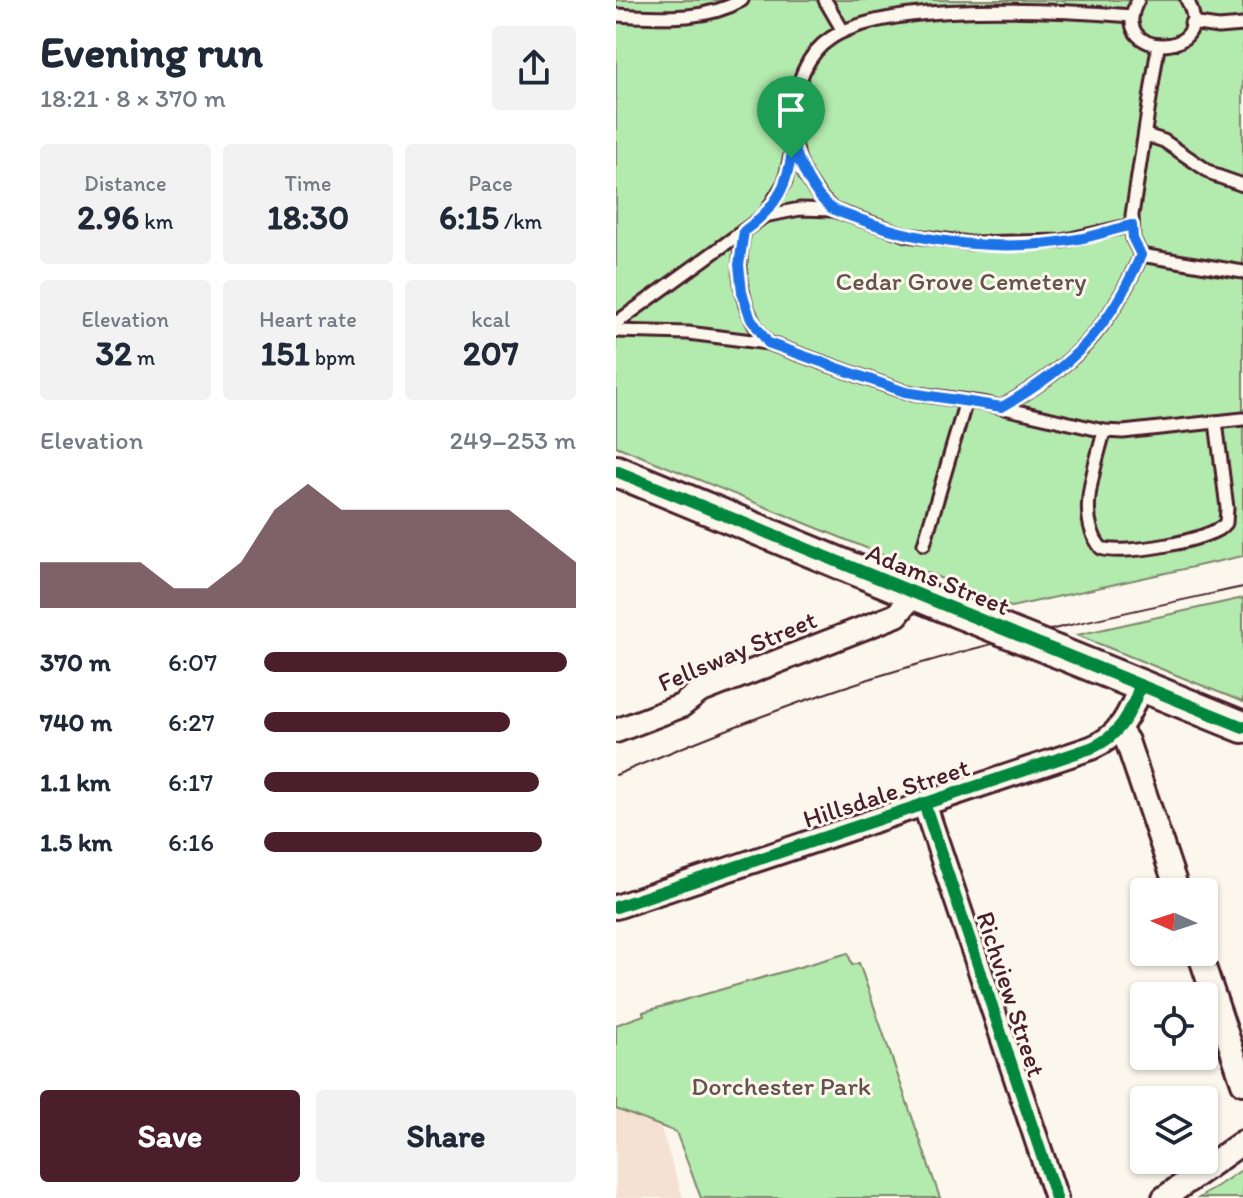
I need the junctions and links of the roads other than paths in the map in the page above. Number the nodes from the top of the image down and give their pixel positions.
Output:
1 (742, 0) edge
2 (825, 0) edge
3 (1138, 0) edge
4 (1187, 0) edge
5 (616, 15) edge
6 (1132, 16) junction
7 (1191, 23) junction
8 (1243, 25) edge
9 (843, 31) junction
10 (1158, 47) junction
11 (1146, 135) junction
12 (793, 145) junction
13 (1243, 185) edge
14 (833, 210) junction
15 (764, 216) junction
16 (1132, 225) junction
17 (744, 231) junction
18 (1141, 255) junction
19 (1243, 272) edge
20 (616, 323) edge
21 (616, 331) edge
22 (768, 343) junction
23 (966, 401) junction
24 (1002, 407) junction
25 (1243, 419) edge
26 (1216, 422) junction
27 (1104, 431) junction
28 (616, 471) edge
29 (924, 544) dead end
30 (914, 593) junction
31 (1140, 686) junction
32 (1243, 727) edge
33 (1119, 729) junction
34 (616, 731) edge
35 (924, 803) junction
36 (1173, 878) edge
37 (616, 907) edge
38 (1204, 966) edge
39 (1243, 1083) edge
40 (1243, 1142) edge
41 (1056, 1198) edge
42 (1164, 1198) edge

1 - 5 lane
2 - 9 lane
3 - 6 lane
4 - 7 lane
6 - 9 lane
6 - 10 lane
7 - 8 lane
7 - 10 lane
9 - 12 lane
10 - 11 lane
11 - 13 lane
11 - 16 lane
12 - 14 lane
12 - 15 lane
14 - 15 lane
14 - 16 lane
15 - 17 lane
16 - 18 lane
17 - 20 lane
17 - 22 lane
18 - 19 lane
18 - 24 lane
21 - 22 lane
22 - 23 lane
23 - 24 lane
23 - 29 lane
24 - 27 lane
25 - 26 lane
26 - 27 lane
26 - 27 lane
28 - 30 main road, Adams Street
30 - 31 main road, Adams Street, bridge
30 - 34 street, Fellsway Street
31 - 32 main road, Adams Street
31 - 33 street
33 - 35 street, Hillsdale Street
33 - 36 street
35 - 37 street, Hillsdale Street
35 - 41 street, Richview Street
38 - 39 street
40 - 42 street

